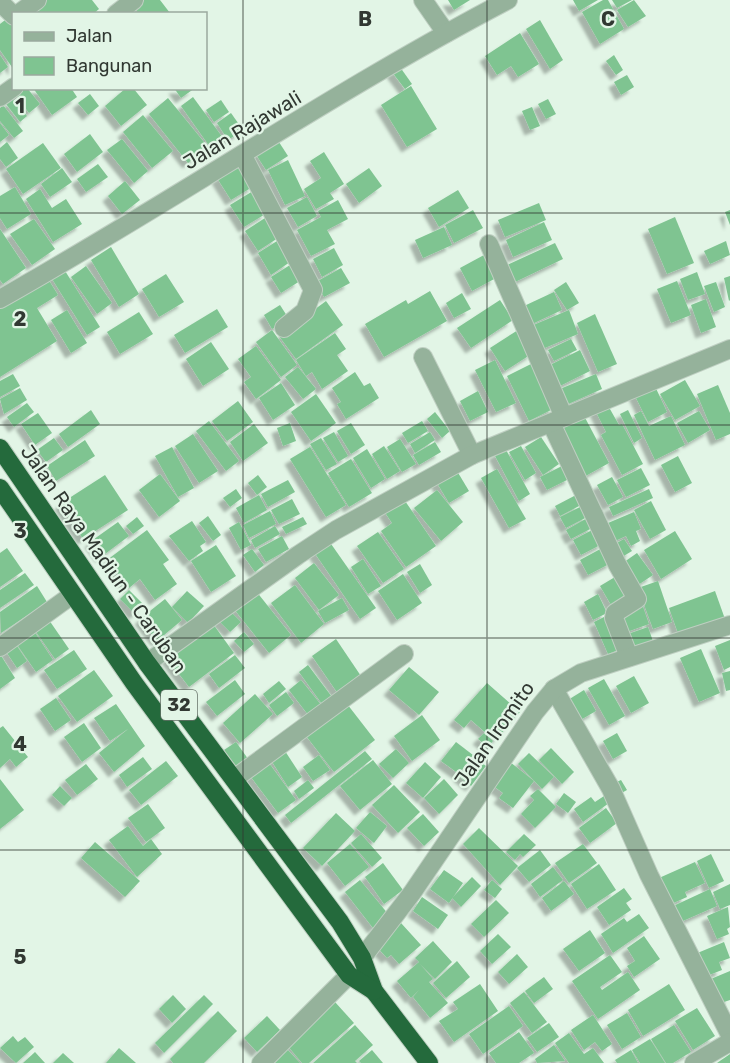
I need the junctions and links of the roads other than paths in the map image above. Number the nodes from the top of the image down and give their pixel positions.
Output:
1 (38, 0) edge
2 (134, 0) edge
3 (423, 0) edge
4 (508, 0) edge
5 (0, 2) edge
6 (21, 12) edge
7 (119, 12) edge
8 (12, 15) edge
9 (446, 33) junction
10 (243, 156) junction
11 (489, 244) dead end
12 (0, 299) edge
13 (284, 328) dead end
14 (730, 349) edge
15 (423, 357) dead end
16 (557, 419) junction
17 (0, 448) edge
18 (472, 455) junction
19 (0, 488) edge
20 (72, 596) junction
21 (730, 625) edge
22 (0, 646) edge
23 (404, 654) dead end
24 (629, 657) junction
25 (147, 663) junction
26 (554, 689) junction
27 (234, 779) junction
28 (362, 958) junction
29 (349, 975) junction
30 (374, 991) junction
31 (730, 1035) edge
32 (730, 1042) edge
33 (261, 1063) edge
34 (429, 1063) edge
35 (694, 1063) edge

1 - 6 street
2 - 7 street
3 - 9 street
4 - 9 street, Jalan Rajawali
5 - 8 street
9 - 10 street, Jalan Rajawali
10 - 12 street, Jalan Rajawali
10 - 13 street
11 - 16 street
14 - 16 street
15 - 18 street
16 - 18 street
16 - 24 street
17 - 25 highway, Jalan Raya Madiun - Caruban / 32
18 - 25 street
19 - 20 highway, Jalan Raya Madiun - Caruban / 32
20 - 22 street
20 - 29 highway, Jalan Raya Madiun - Caruban / 32
21 - 24 street, Jalan Iromito
23 - 27 street
24 - 26 street, Jalan Iromito
25 - 27 highway, Jalan Raya Madiun - Caruban / 32
26 - 28 street, Jalan Iromito
26 - 31 street
27 - 28 highway, Jalan Raya Madiun - Caruban / 32
28 - 30 highway, Jalan Raya Madiun - Caruban / 32
29 - 30 highway, Jalan Raya Madiun - Caruban / 32
29 - 33 street
30 - 34 highway, Jalan Raya Madiun - Caruban / 32
32 - 35 street

